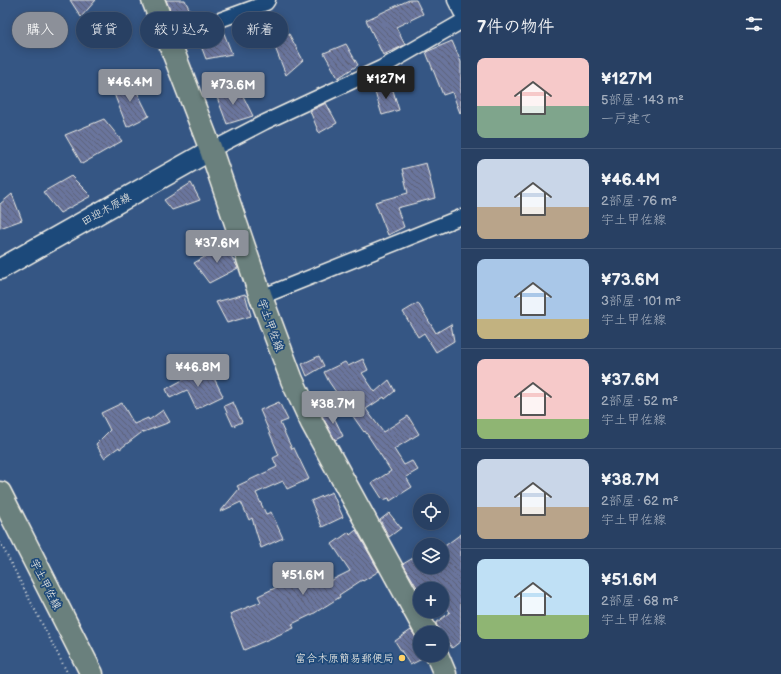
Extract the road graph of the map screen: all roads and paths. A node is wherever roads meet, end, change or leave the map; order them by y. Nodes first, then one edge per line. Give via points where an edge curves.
1 (153, 0) edge
2 (268, 0) edge
3 (456, 0) edge
4 (158, 12) edge
5 (461, 12) edge
6 (224, 18) edge
7 (461, 22) edge
8 (171, 48) edge
9 (211, 150) junction
10 (461, 217) edge
11 (0, 268) edge
12 (261, 297) junction
13 (0, 494) edge
14 (0, 542) edge
15 (423, 626) edge
16 (440, 662) edge
17 (68, 674) edge
18 (92, 674) edge
19 (445, 674) edge

1 - 4 main road, 宇土甲佐線
2 - 6 street via 266,3
3 - 5 street
7 - 9 street via 381,68
8 - 9 main road, 宇土甲佐線
9 - 11 main road, 田迎木原線
9 - 12 main road, 宇土甲佐線
10 - 12 street
12 - 15 main road, 宇土甲佐線 via 292,380 312,423
13 - 18 main road, 宇土甲佐線
14 - 17 path
16 - 19 main road

